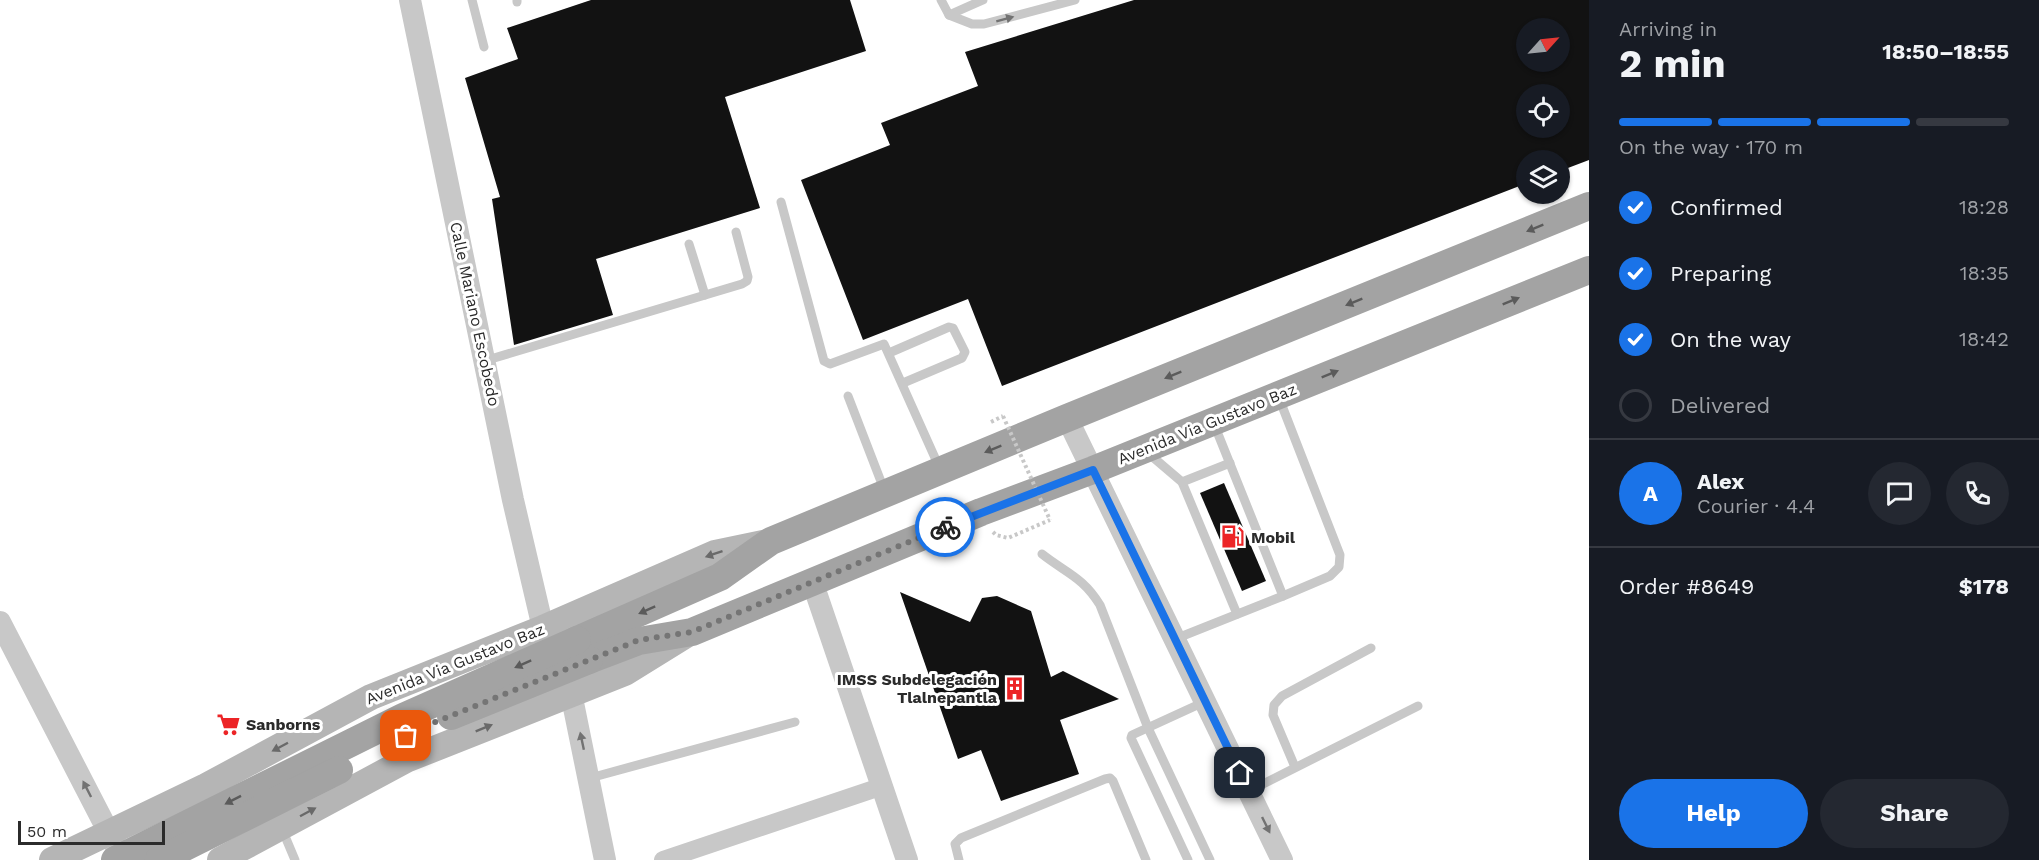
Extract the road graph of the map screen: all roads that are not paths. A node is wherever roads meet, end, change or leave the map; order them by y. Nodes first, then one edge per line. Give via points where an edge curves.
1 (410, 0) edge
2 (472, 0) edge
3 (941, 0) edge
4 (983, 0) edge
5 (1075, 0) edge
6 (949, 15) junction
7 (484, 47) dead end
8 (781, 202) dead end
9 (1589, 206) edge
10 (736, 232) dead end
11 (689, 244) dead end
12 (1589, 270) edge
13 (705, 295) junction
14 (889, 353) junction
15 (484, 361) junction
16 (903, 383) junction
17 (1278, 395) junction
18 (848, 396) dead end
19 (1067, 418) junction
20 (1214, 422) junction
21 (1143, 450) junction
22 (1230, 463) junction
23 (1093, 470) junction
24 (940, 471) junction
25 (1182, 482) junction
26 (886, 494) junction
27 (771, 541) junction
28 (1042, 554) dead end
29 (812, 581) junction
30 (1283, 596) junction
31 (1237, 614) junction
32 (0, 622) edge
33 (543, 628) junction
34 (692, 632) junction
35 (1175, 639) junction
36 (1371, 648) dead end
37 (583, 650) junction
38 (571, 693) junction
39 (1206, 701) junction
40 (1418, 706) dead end
41 (795, 722) dead end
42 (1148, 728) junction
43 (1295, 767) junction
44 (590, 778) junction
45 (206, 786) junction
46 (883, 786) junction
47 (1249, 790) junction
48 (282, 827) junction
49 (112, 846) edge
50 (226, 857) edge
51 (52, 860) edge
52 (123, 860) edge
53 (159, 860) edge
54 (295, 860) edge
55 (605, 860) edge
56 (663, 860) edge
57 (907, 860) edge
58 (958, 860) edge
59 (1146, 860) edge
60 (1188, 860) edge
61 (1210, 860) edge
62 (1282, 860) edge

1 - 15 street, Calle Mariano Escobedo
2 - 7 lane
3 - 6 lane
4 - 6 lane
6 -> 5 lane via 984,24
8 - 14 lane via 824,361 830,364 880,344
9 -> 19 main road, Avenida Via Gustavo Baz
10 - 13 lane via 747,281
11 - 13 lane
17 -> 12 main road, Avenida Via Gustavo Baz
13 - 15 lane
14 - 16 lane
14 - 16 lane via 949,327 956,331 965,356
15 - 33 street, Calle Mariano Escobedo
16 - 24 lane
17 - 20 main road, Avenida Via Gustavo Baz
17 - 30 lane via 1340,555 1339,567 1330,576
18 - 26 lane
19 - 23 street
19 -> 24 main road, Avenida Via Gustavo Baz
20 - 21 main road, Avenida Via Gustavo Baz
20 - 22 lane
21 - 23 main road, Avenida Via Gustavo Baz
21 - 25 lane
22 - 25 lane
22 - 30 lane
23 - 29 main road, Avenida Via Gustavo Baz
23 - 35 street
24 - 26 main road, Avenida Via Gustavo Baz
25 - 31 lane
26 - 27 main road, Avenida Via Gustavo Baz
27 -> 33 main road, Avenida Via Gustavo Baz via 715,553
27 -> 37 main road, Avenida Via Gustavo Baz via 720,577
28 - 42 lane via 1079,578 1096,598
29 - 34 main road, Avenida Via Gustavo Baz
29 - 46 street
30 - 31 lane
31 - 35 lane
49 -> 32 street
33 -> 45 main road, Avenida Via Gustavo Baz via 371,697
34 - 37 main road, Avenida Via Gustavo Baz
34 - 38 main road, Avenida Via Gustavo Baz via 625,673
35 - 39 street
36 - 43 lane via 1282,696 1274,705 1273,715
37 -> 49 main road, Avenida Via Gustavo Baz, bridge via 403,717
37 - 53 main road, Avenida Via Gustavo Baz, bridge
44 -> 38 street
48 -> 38 main road, Avenida Via Gustavo Baz via 405,760
39 - 42 lane
39 - 47 street
40 - 43 lane
41 - 44 lane
42 - 60 lane via 1132,735 1131,742
42 - 61 lane
43 - 47 lane
44 - 55 street
45 - 49 main road, Avenida Via Gustavo Baz
45 - 50 main road via 198,796 200,820
46 - 56 street via 704,850
46 - 57 street
47 -> 62 street
48 - 50 main road, Avenida Via Gustavo Baz
48 - 54 lane
49 - 51 main road, Avenida Via Gustavo Baz
49 - 52 street
58 - 59 lane via 956,844 961,838 1110,778

